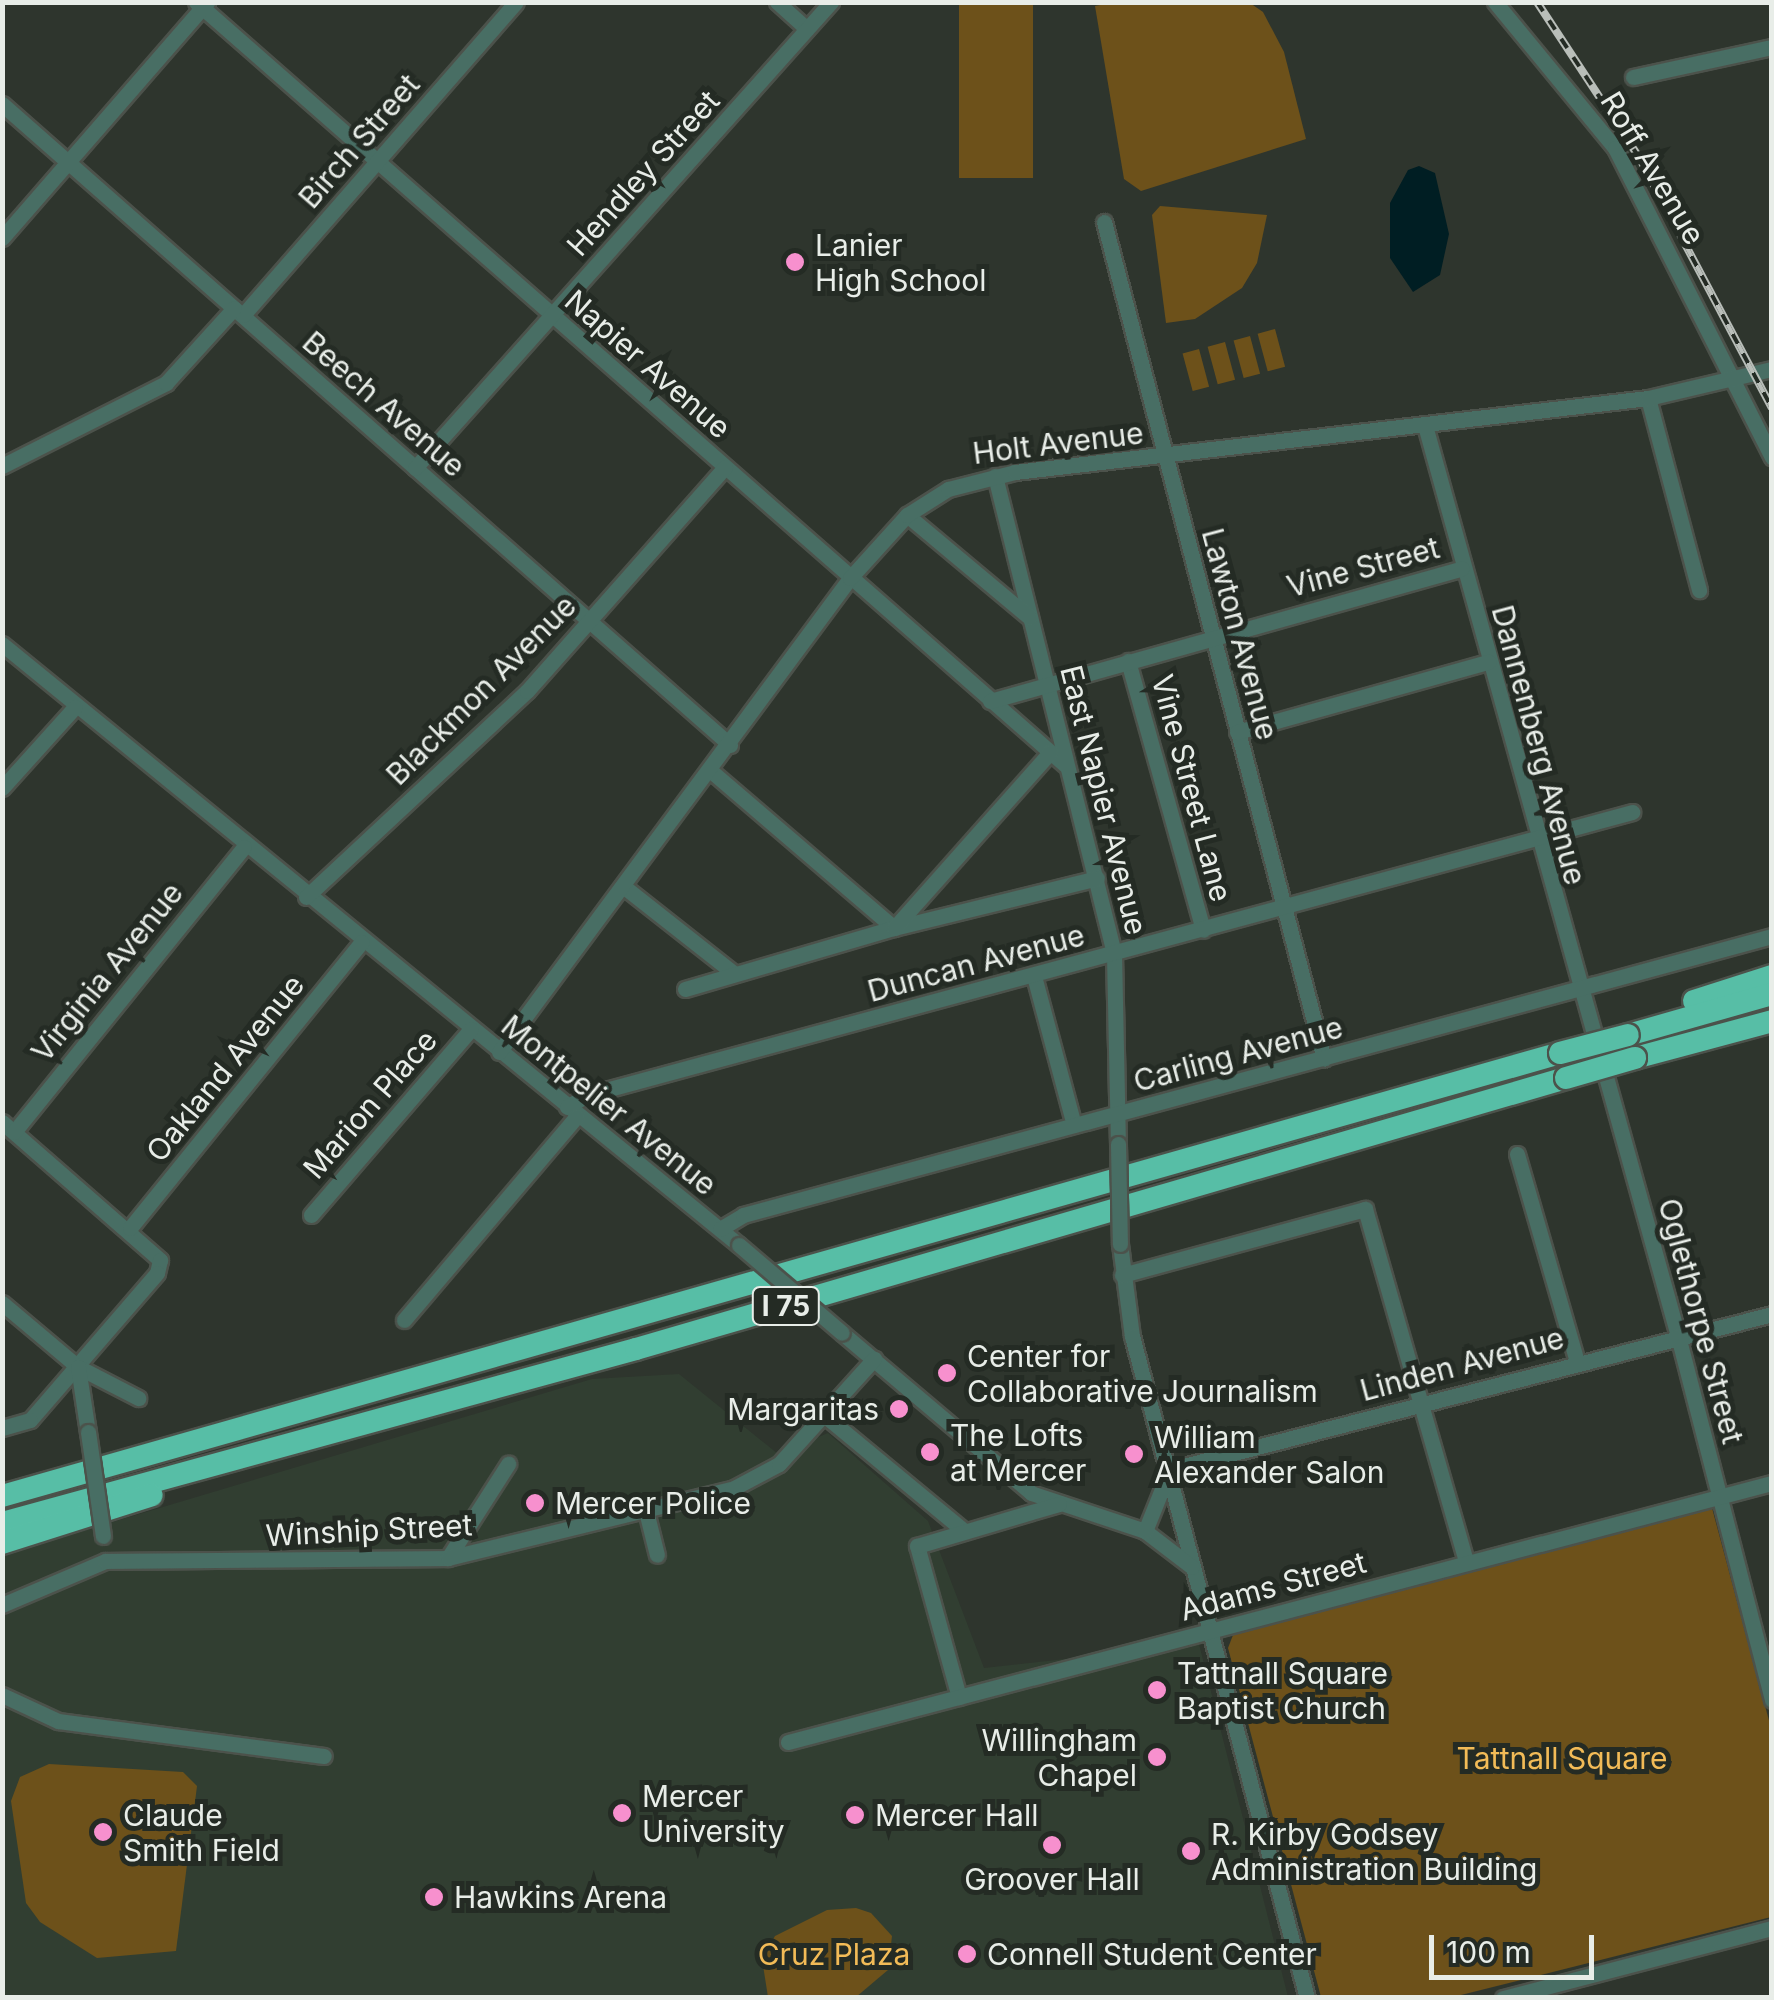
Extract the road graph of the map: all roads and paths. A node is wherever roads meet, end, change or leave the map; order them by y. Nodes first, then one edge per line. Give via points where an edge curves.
1 (516, 2) edge
2 (778, 2) edge
3 (831, 2) edge
4 (1496, 2) edge
5 (202, 4) edge
6 (807, 29) junction
7 (1772, 47) edge
8 (1633, 77) dead end
9 (2, 104) edge
10 (67, 161) junction
11 (377, 161) junction
12 (1104, 222) dead end
13 (2, 238) edge
14 (238, 312) junction
15 (552, 316) junction
16 (1772, 369) edge
17 (1736, 380) junction
18 (1648, 398) junction
19 (1426, 429) junction
20 (1164, 457) junction
21 (1772, 457) edge
22 (2, 466) edge
23 (724, 467) junction
24 (415, 468) junction
25 (995, 476) junction
26 (907, 514) junction
27 (1462, 568) junction
28 (850, 578) junction
29 (1699, 590) dead end
30 (1031, 618) junction
31 (590, 621) junction
32 (1212, 637) junction
33 (2, 644) edge
34 (1128, 661) junction
35 (1488, 662) junction
36 (1049, 683) junction
37 (990, 701) junction
38 (75, 707) junction
39 (1237, 732) junction
40 (730, 744) junction
41 (1050, 752) junction
42 (1066, 765) junction
43 (711, 771) junction
44 (2, 788) edge
45 (1632, 812) dead end
46 (1538, 839) junction
47 (244, 847) junction
48 (1097, 878) junction
49 (623, 886) junction
50 (306, 897) junction
51 (1285, 908) junction
52 (894, 928) junction
53 (1203, 930) junction
54 (1772, 936) edge
55 (362, 942) junction
56 (1114, 954) junction
57 (735, 974) junction
58 (1034, 976) junction
59 (1772, 976) edge
60 (685, 989) dead end
61 (1579, 991) junction
62 (1772, 994) edge
63 (1772, 1021) edge
64 (1656, 1027) junction
65 (471, 1029) junction
66 (499, 1052) junction
67 (1324, 1059) junction
68 (1604, 1074) joint
69 (572, 1112) junction
70 (1120, 1114) junction
71 (1074, 1125) junction
72 (8, 1127) edge
73 (1518, 1154) dead end
74 (312, 1216) dead end
75 (130, 1228) junction
76 (720, 1229) junction
77 (1122, 1274) junction
78 (2, 1303) edge
79 (1772, 1314) edge
80 (404, 1320) dead end
81 (1678, 1336) junction
82 (874, 1359) junction
83 (1577, 1362) junction
84 (78, 1367) junction
85 (138, 1398) dead end
86 (1419, 1404) junction
87 (824, 1415) junction
88 (2, 1428) edge
89 (226, 1461) junction
90 (508, 1464) dead end
91 (1168, 1470) junction
92 (81, 1474) junction
93 (1772, 1483) edge
94 (2, 1487) edge
95 (2, 1496) edge
96 (1721, 1498) junction
97 (1059, 1504) junction
98 (646, 1511) junction
99 (2, 1523) edge
100 (962, 1529) junction
101 (1145, 1531) junction
102 (2, 1543) edge
103 (657, 1555) dead end
104 (448, 1558) junction
105 (105, 1561) junction
106 (1466, 1562) junction
107 (1197, 1574) junction
108 (2, 1605) edge
109 (1214, 1630) junction
110 (2, 1694) edge
111 (959, 1697) junction
112 (1772, 1700) edge
113 (788, 1742) dead end
114 (324, 1756) dead end
115 (1772, 1928) edge
116 (1301, 1974) junction
117 (1577, 1979) junction
118 (1307, 1998) edge
119 (1316, 1998) edge
120 (1503, 1998) edge
121 (1582, 1998) edge

1 - 11 street, Birch Street
2 - 6 street
3 - 6 street, Hendley Street
4 - 17 street, Roff Avenue via 1615,148
5 - 10 street
5 - 11 street, Napier Avenue
6 - 15 street, Hendley Street
7 - 8 street
9 - 10 street, Beech Avenue
10 - 13 street
10 - 14 street, Beech Avenue
11 - 14 street, Birch Street
11 - 15 street, Napier Avenue
12 - 20 street, Lawton Avenue
14 - 22 street, Birch Street via 166,383
14 - 24 street, Beech Avenue
15 - 23 street, Napier Avenue
15 - 24 street, Hendley Street
16 - 17 street, Holt Avenue
17 - 18 street, Holt Avenue
17 - 21 street, Roff Avenue
18 - 19 street, Holt Avenue
18 - 29 street
19 - 20 street, Holt Avenue
19 - 27 street, Dannenberg Avenue
20 - 25 street, Holt Avenue
20 - 32 street, Lawton Avenue
23 - 28 street, Napier Avenue
23 - 31 street, Blackmon Avenue
24 - 31 street, Beech Avenue
25 - 26 street, Holt Avenue via 948,488
25 - 30 street, East Napier Avenue
26 - 28 street, Holt Avenue
26 - 30 street
27 - 32 street, Vine Street
27 - 35 street, Dannenberg Avenue
28 - 37 street, Napier Avenue
28 - 40 street, Holt Avenue
30 - 36 street, East Napier Avenue
31 - 40 street, Beech Avenue
31 - 50 street, Blackmon Avenue via 527,691
32 - 34 street, Vine Street
32 - 39 street, Lawton Avenue
33 - 38 street, Montpelier Avenue
34 - 36 street, Vine Street
34 - 53 street, Vine Street Lane
35 - 39 street
35 - 46 street, Dannenberg Avenue
36 - 37 street, Vine Street
36 - 42 street, East Napier Avenue
37 - 41 street, Napier Avenue
38 - 44 street
38 - 47 street, Montpelier Avenue
39 - 51 street, Lawton Avenue
40 - 43 street, Holt Avenue
41 - 42 street, Napier Avenue
41 - 52 street
42 - 48 street, East Napier Avenue
43 - 49 street, Holt Avenue
43 - 52 street
45 - 46 street, Duncan Avenue
46 - 51 street, Duncan Avenue
46 - 61 street, Dannenberg Avenue
47 - 50 street, Montpelier Avenue
47 - 72 street, Virginia Avenue
48 - 52 street
48 - 56 street, East Napier Avenue
49 - 57 street
49 - 66 street, Holt Avenue
50 - 55 street, Montpelier Avenue
51 - 53 street, Duncan Avenue
51 - 67 street, Lawton Avenue
52 - 57 street
53 - 56 street, Duncan Avenue
54 - 61 street, Carling Avenue
55 - 65 street, Montpelier Avenue
55 - 75 street, Oakland Avenue
56 - 58 street, Duncan Avenue
56 - 70 street, East Napier Avenue
57 - 60 street
58 - 69 street, Duncan Avenue via 587,1095
58 - 71 street
59 - 64 highway via 1692,1002
61 - 67 street, Carling Avenue
61 - 68 street, Dannenberg Avenue
62 - 64 highway, I 75
63 - 89 highway, I 75, bridge via 636,1350
64 - 92 highway, I 75, bridge
65 - 66 street, Montpelier Avenue
65 - 74 street, Marion Place
66 - 69 street, Montpelier Avenue
67 - 70 street, Carling Avenue
68 - 81 street, Oglethorpe Street
69 - 76 street, Montpelier Avenue
69 - 80 street, Duncan Avenue
70 - 71 street, Carling Avenue
70 - 77 street, East Napier Avenue, bridge
71 - 76 street, Carling Avenue via 744,1215
72 - 75 street
73 - 83 street
75 - 84 street via 159,1255 156,1274
76 - 82 street, Montpelier Avenue, bridge
77 - 86 street via 1365,1209
77 - 91 street, East Napier Avenue
78 - 84 street
79 - 81 street, Linden Avenue
81 - 83 street, Linden Avenue
81 - 96 street, Oglethorpe Street
82 - 87 street, Winship Street
82 - 97 street, Montpelier Avenue via 1031,1493
83 - 86 street, Linden Avenue
84 - 85 street
84 - 88 street via 30,1420
84 - 105 street, bridge
86 - 91 street, Linden Avenue
86 - 106 street
87 - 98 street, Winship Street via 779,1464 732,1489
87 - 100 street
89 - 99 highway, I 75
89 - 102 highway via 126,1505
90 - 104 street
91 - 101 street
91 - 107 street, East Napier Avenue
92 - 94 highway
92 - 95 highway, I 75
93 - 96 street, Adams Street
96 - 106 street, Adams Street
96 - 112 street, Oglethorpe Street
97 - 100 street
97 - 101 street, Montpelier Avenue
98 - 103 street
98 - 104 street, Winship Street
100 - 111 street via 917,1546
101 - 107 street, Montpelier Avenue
104 - 105 street, Winship Street
105 - 108 street
106 - 109 street, Adams Street
107 - 109 street, East Napier Avenue
109 - 111 street, Adams Street
109 - 116 street, East Napier Avenue
110 - 114 street via 58,1721
111 - 113 street, Adams Street
115 - 117 street
116 - 118 street, East Napier Avenue
116 - 119 street
117 - 120 street
117 - 121 street

